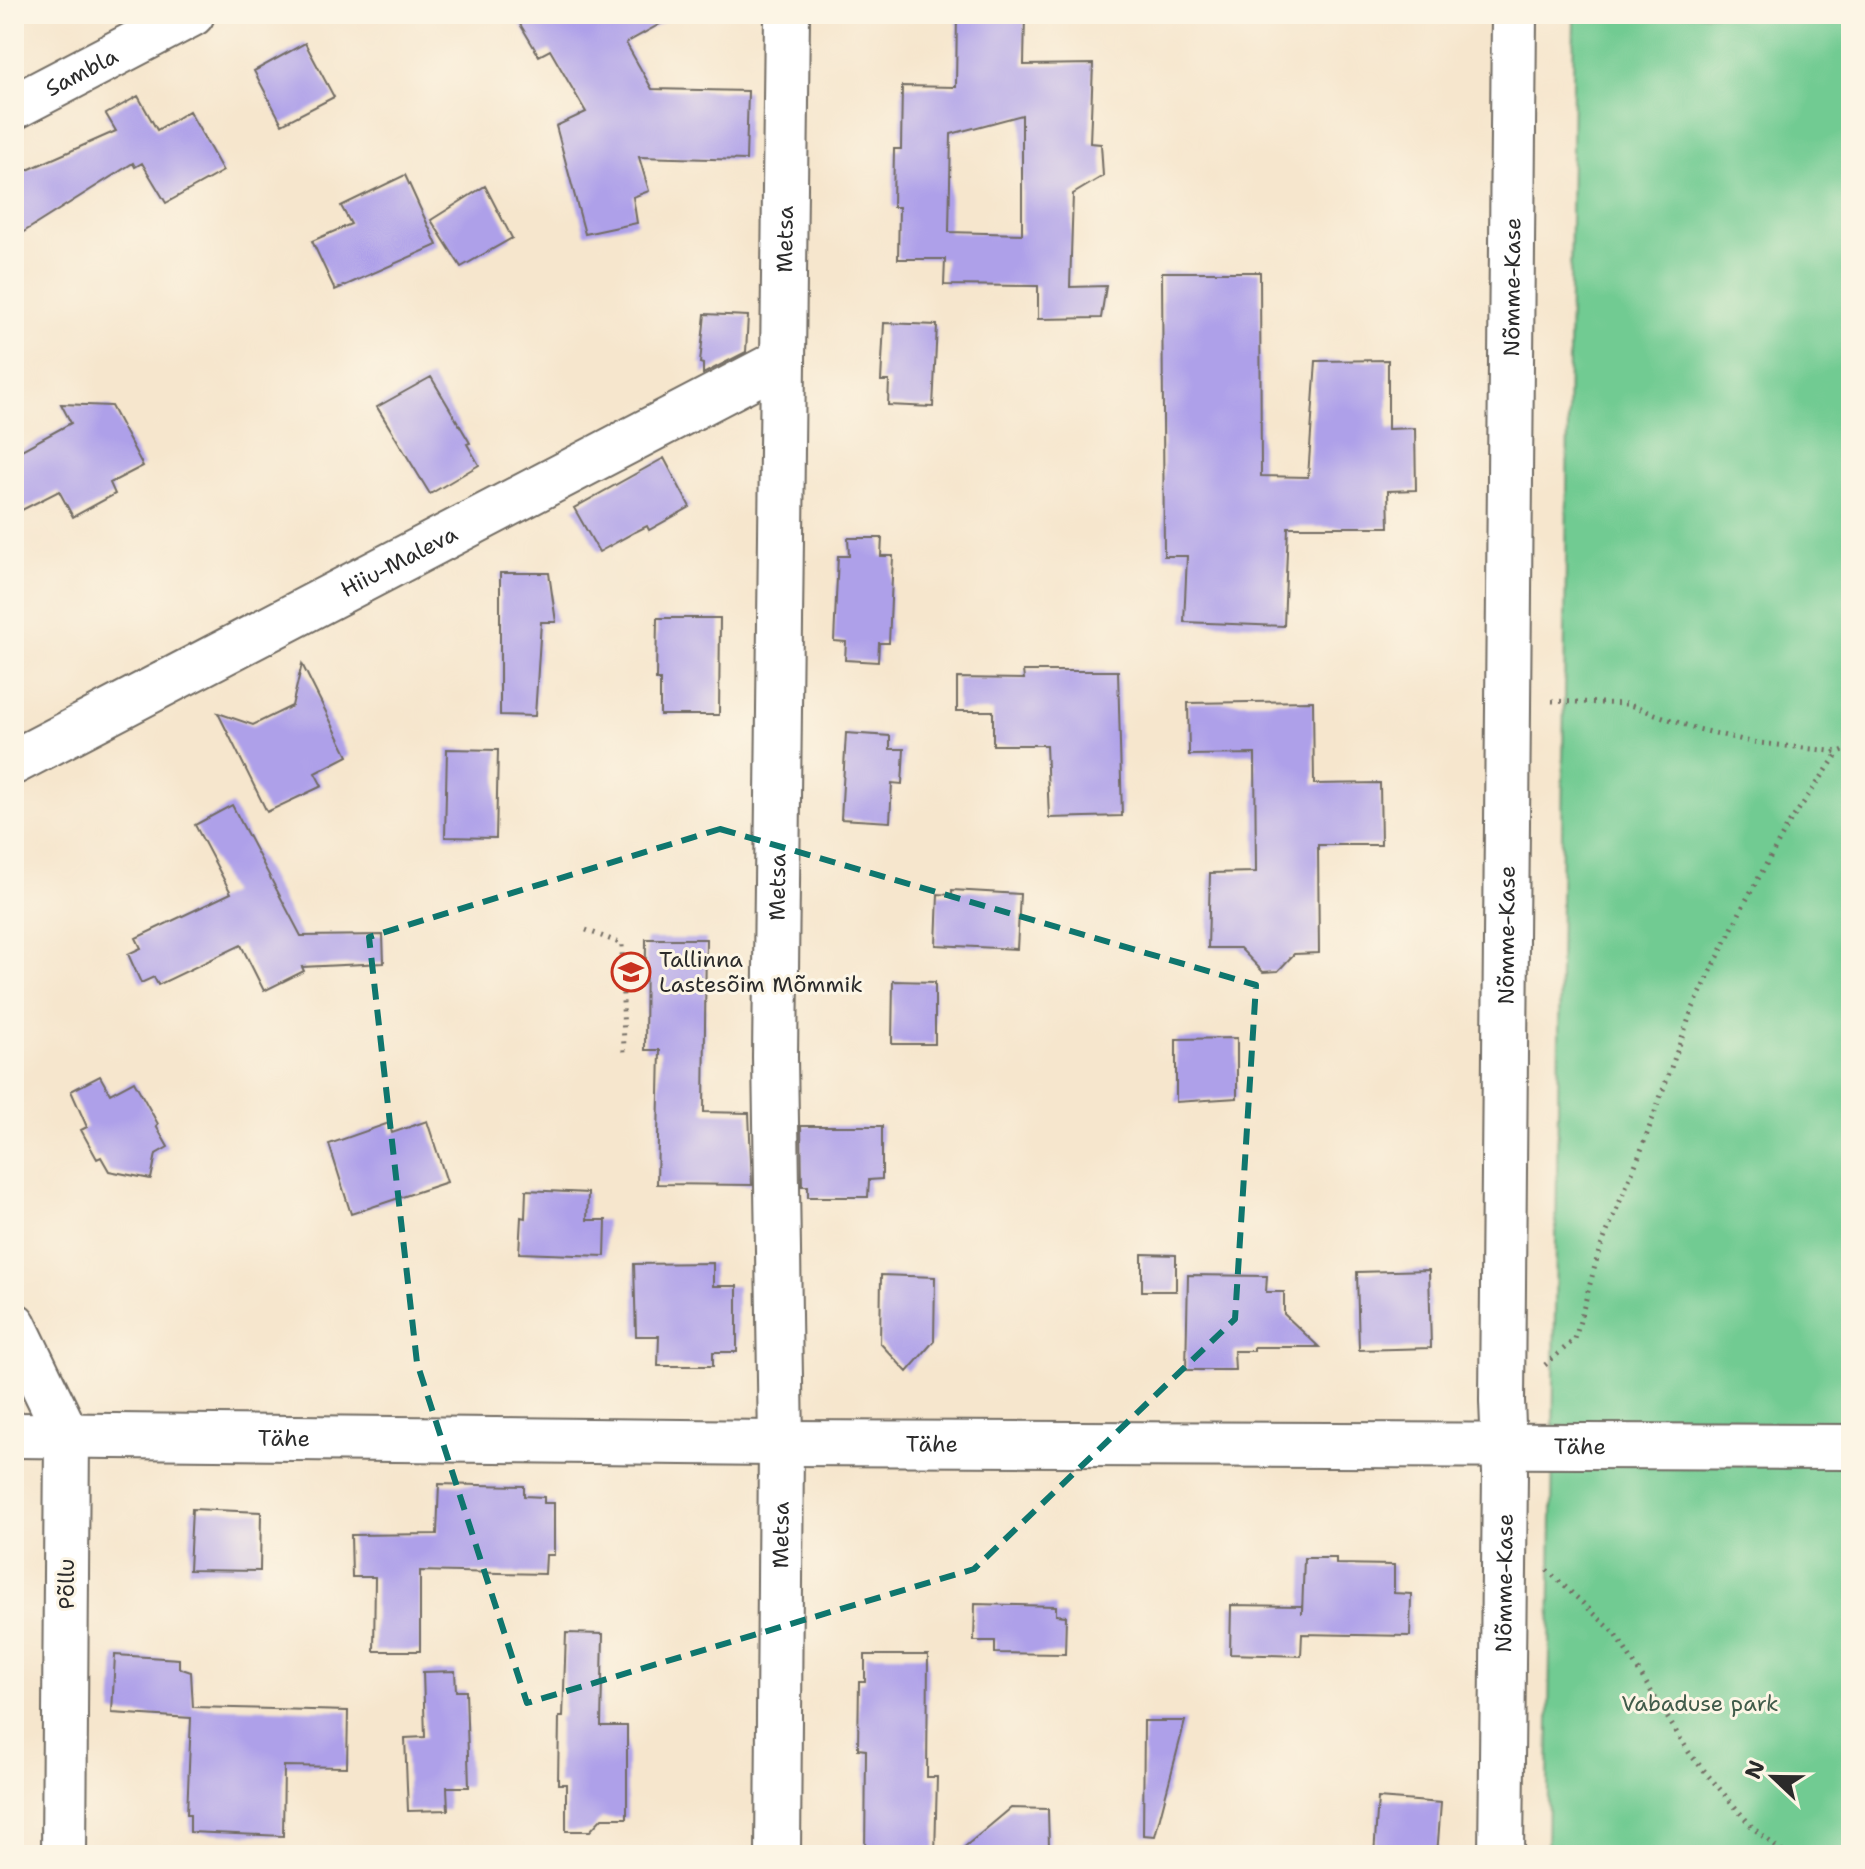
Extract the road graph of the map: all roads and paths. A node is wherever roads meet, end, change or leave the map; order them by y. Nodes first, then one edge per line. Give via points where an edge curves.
1 (192, 14) edge
2 (787, 14) edge
3 (1514, 14) edge
4 (14, 107) edge
5 (782, 361) junction
6 (1509, 700) junction
7 (1851, 747) edge
8 (1839, 752) junction
9 (14, 762) edge
10 (586, 930) dead end
11 (624, 1056) dead end
12 (14, 1325) edge
13 (1502, 1401) junction
14 (14, 1435) edge
15 (67, 1435) junction
16 (781, 1443) junction
17 (1502, 1445) junction
18 (1851, 1447) edge
19 (1545, 1568) dead end
20 (64, 1855) edge
21 (778, 1855) edge
22 (1501, 1855) edge
23 (1786, 1855) edge

1 - 4 street, Sambla
2 - 5 street, Metsa
3 - 6 street, Nõmme-Kase
5 - 9 street, Hiiu-Maleva
5 - 16 street, Metsa via 775,1057
6 - 8 path via 1627,704 1751,742
6 - 13 street, Nõmme-Kase
7 - 8 path
8 - 13 path via 1782,835 1692,1010 1599,1251 1575,1339
10 - 11 path via 622,944
12 - 15 street, Põllu
13 - 17 street, Nõmme-Kase
14 - 15 street, Tähe
15 - 16 street, Tähe
15 - 20 street, Põllu
16 - 17 street, Tähe
16 - 21 street, Metsa
17 - 18 street, Tähe
17 - 22 street, Nõmme-Kase
19 - 23 path via 1615,1633 1690,1754 1753,1828

